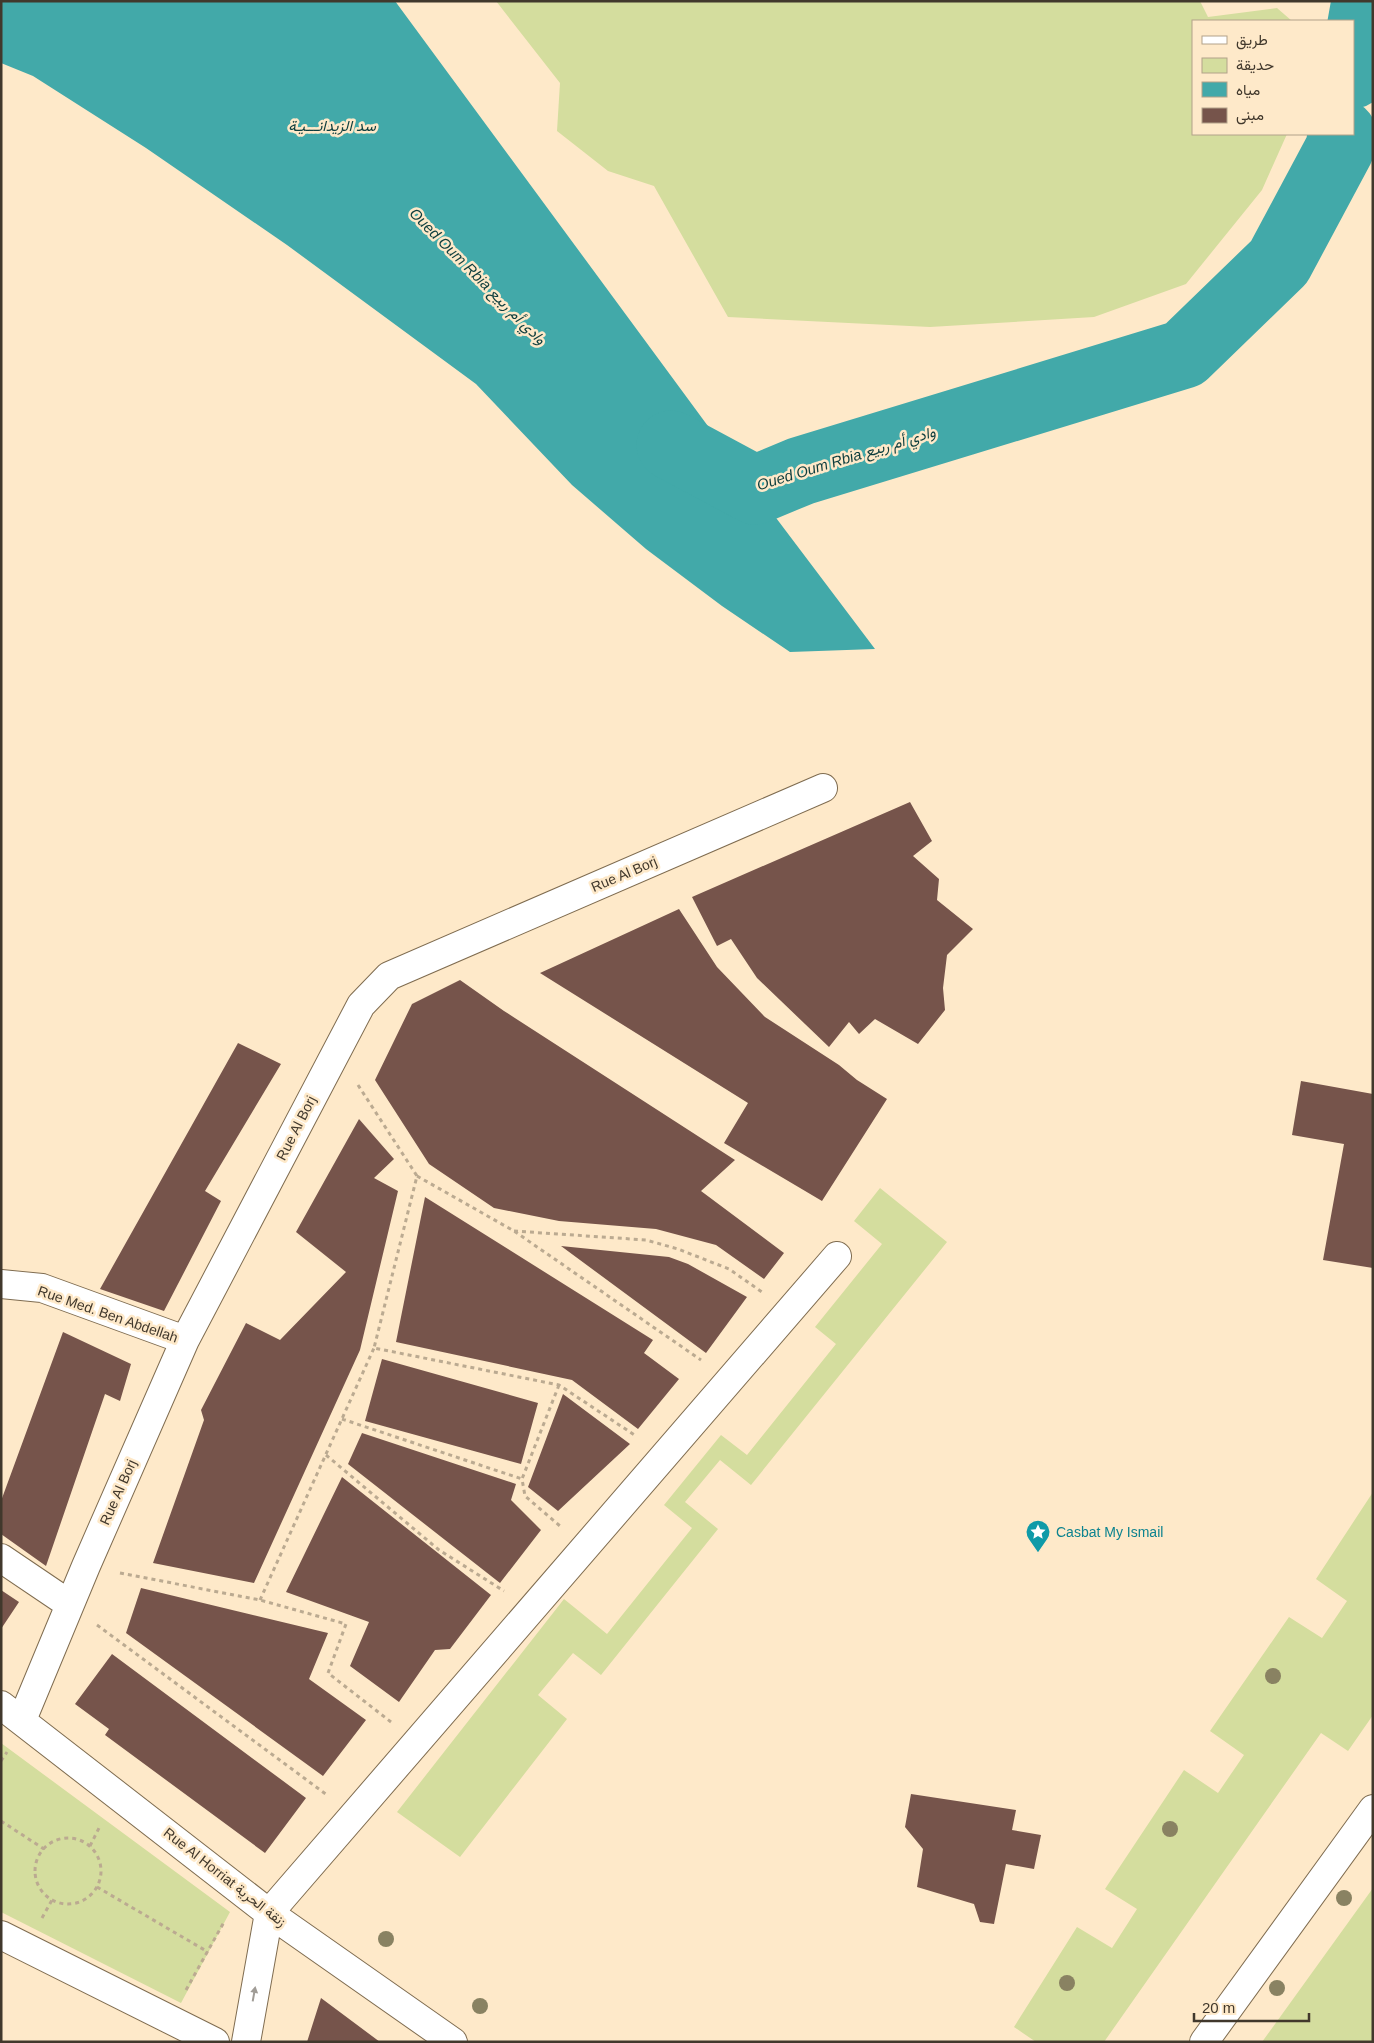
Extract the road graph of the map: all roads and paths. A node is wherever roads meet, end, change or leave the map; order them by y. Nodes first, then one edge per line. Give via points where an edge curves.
1 (823, 788) dead end
2 (336, 1051) junction
3 (417, 1176) junction
4 (514, 1231) junction
5 (837, 1256) dead end
6 (1, 1284) edge
7 (789, 1311) junction
8 (185, 1340) junction
9 (374, 1348) junction
10 (731, 1380) junction
11 (559, 1385) junction
12 (342, 1419) junction
13 (326, 1455) junction
14 (665, 1456) junction
15 (522, 1479) junction
16 (586, 1547) junction
17 (1, 1558) edge
18 (86, 1566) junction
19 (260, 1600) junction
20 (69, 1604) junction
21 (532, 1609) junction
22 (12, 1712) edge
23 (417, 1742) junction
24 (7, 1751) dead end
25 (1, 1760) edge
26 (1373, 1809) edge
27 (354, 1815) junction
28 (1, 1821) edge
29 (103, 1821) dead end
30 (90, 1846) junction
31 (44, 1848) junction
32 (97, 1887) junction
33 (52, 1900) junction
34 (270, 1913) junction
35 (41, 1921) dead end
36 (225, 1921) dead end
37 (1, 1935) edge
38 (208, 1952) junction
39 (185, 1993) dead end
40 (215, 2042) edge
41 (246, 2042) edge
42 (453, 2042) edge
43 (1204, 2042) edge

1 - 2 street, Rue Al Borj via 389,976 361,1005
2 - 3 path
2 - 8 street, Rue Al Borj
3 - 4 path
3 - 9 path
4 - 7 path via 646,1240 678,1249 729,1269
4 - 10 path
5 - 7 street
6 - 8 street, Rue Med. Ben Abdellah via 42,1288
7 - 10 street
8 - 18 street, Rue Al Borj
9 - 11 path
9 - 12 path
10 - 14 street
11 - 14 path
11 - 15 path
12 - 13 path
12 - 15 path
13 - 19 path
13 - 21 path via 439,1550
14 - 16 street
15 - 16 path via 525,1496
16 - 21 street
17 - 20 street
18 - 19 path
18 - 20 street, Rue Al Borj
19 - 23 path via 346,1624 328,1673
20 - 22 street, Rue Al Borj
20 - 27 path
21 - 23 street
22 - 34 street, Rue Al Horriat زنقة الحرية
23 - 27 street
24 - 25 path
26 - 43 street
27 - 34 street
28 - 31 path
29 - 30 path
30 - 31 path via 67,1838
30 - 32 path via 101,1865
31 - 33 path via 37,1861 36,1876 41,1890
32 - 33 path via 89,1897 77,1903 64,1904
32 - 38 path
33 - 35 path
41 -> 34 street
34 - 42 street, Rue Al Horriat زنقة الحرية
36 - 38 path
37 - 40 street
38 - 39 path

